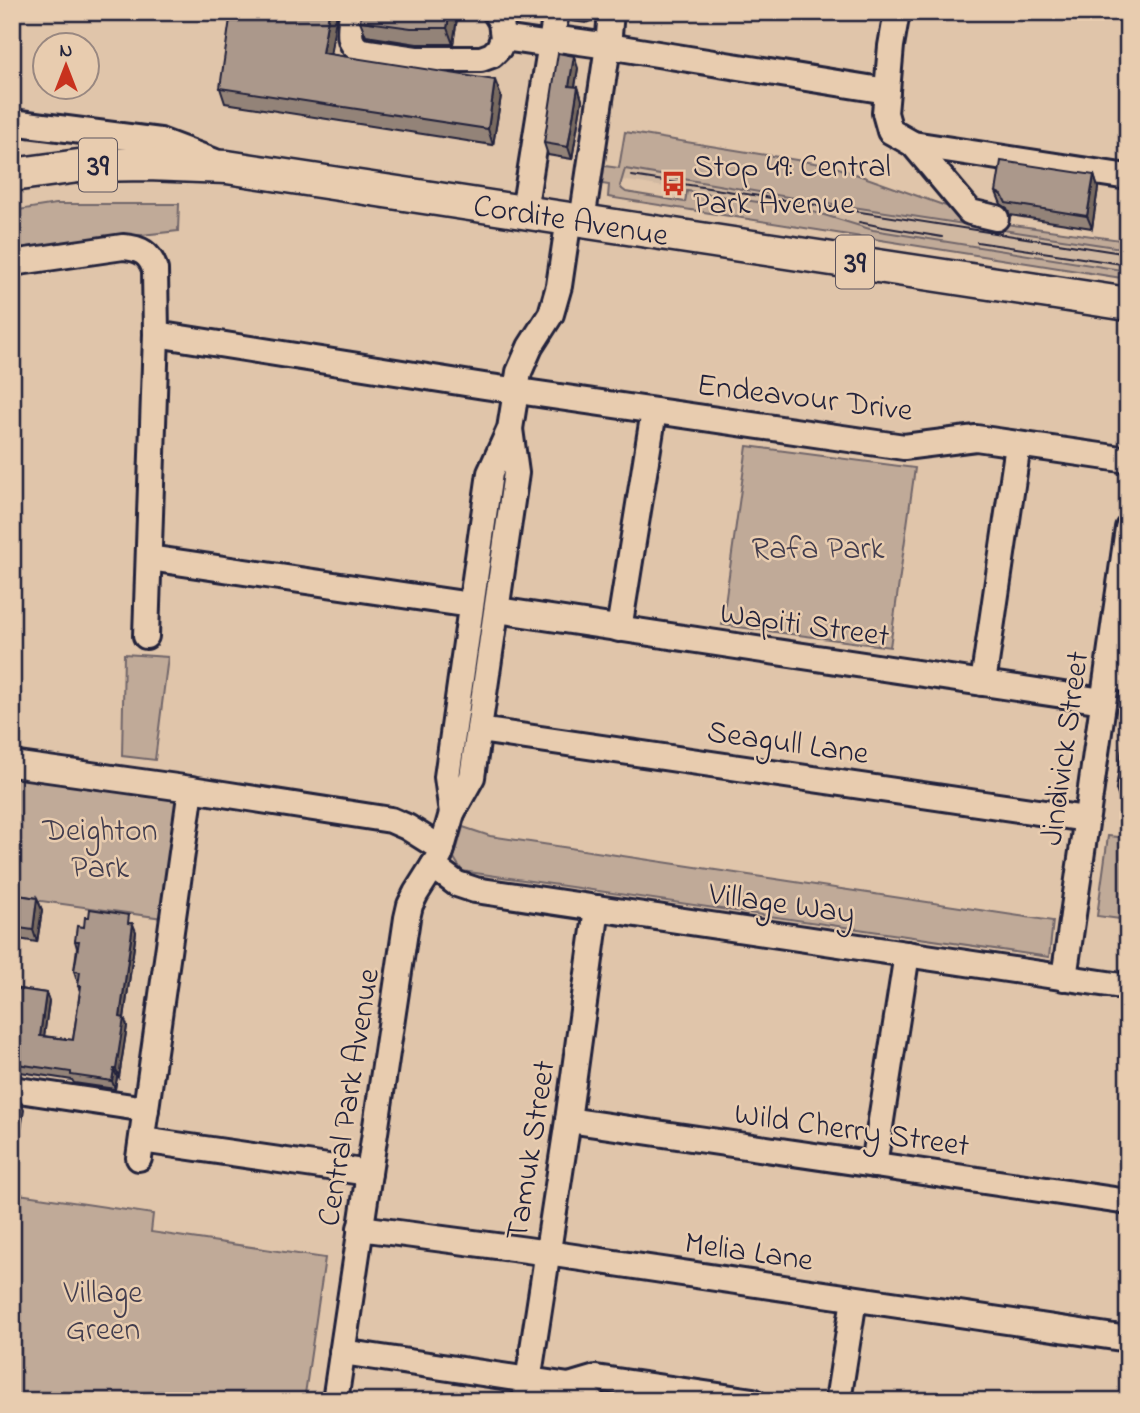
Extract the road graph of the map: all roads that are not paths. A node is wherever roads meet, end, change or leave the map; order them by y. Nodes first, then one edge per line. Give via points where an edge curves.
1 (352, 12) edge
2 (495, 12) edge
3 (556, 12) edge
4 (611, 12) edge
5 (897, 12) edge
6 (503, 38) junction
7 (551, 41) junction
8 (608, 46) junction
9 (887, 91) junction
10 (12, 122) edge
11 (913, 144) junction
12 (227, 167) junction
13 (12, 175) edge
14 (1128, 177) edge
15 (524, 211) junction
16 (996, 218) dead end
17 (575, 219) junction
18 (12, 264) edge
19 (1128, 304) edge
20 (156, 334) junction
21 (516, 390) junction
22 (654, 411) junction
23 (510, 429) junction
24 (1018, 445) junction
25 (1128, 460) edge
26 (1128, 528) edge
27 (149, 558) junction
28 (471, 605) junction
29 (497, 610) junction
30 (619, 629) junction
31 (146, 636) dead end
32 (983, 683) junction
33 (1103, 701) junction
34 (479, 730) junction
35 (12, 764) edge
36 (191, 789) junction
37 (453, 813) junction
38 (1086, 819) junction
39 (437, 858) junction
40 (597, 908) junction
41 (907, 954) junction
42 (1064, 978) junction
43 (1128, 988) edge
44 (12, 1089) edge
45 (146, 1109) junction
46 (568, 1119) junction
47 (874, 1165) junction
48 (369, 1173) junction
49 (1128, 1202) edge
50 (360, 1228) junction
51 (547, 1253) junction
52 (854, 1299) junction
53 (1128, 1339) edge
54 (342, 1352) junction
55 (569, 1385) junction
56 (526, 1390) edge
57 (335, 1401) edge
58 (592, 1401) edge
59 (753, 1401) edge
60 (838, 1401) edge

1 - 6 street via 349,35 361,51 416,59 481,59 492,55
2 - 6 street
3 - 7 street
4 - 8 street, Central Park Avenue
5 - 9 street
6 - 7 street
7 - 8 street
7 - 15 street
8 - 9 street
8 - 17 street, Central Park Avenue
9 - 11 street via 885,113 890,131
10 - 12 street via 160,141
11 - 14 street
11 - 16 street via 970,212
12 - 13 main road, Cordite Avenue / 39 via 86,165
12 - 15 main road, Cordite Avenue / 39
15 - 17 main road, Cordite Avenue / 39
17 - 19 main road, Cordite Avenue / 39
17 - 21 street, Central Park Avenue via 551,314 530,347
18 - 20 street via 123,247 141,251 155,270
20 - 21 street, Endeavour Drive
20 - 27 street
21 - 22 street, Endeavour Drive
21 - 23 street, Central Park Avenue
22 - 24 street, Endeavour Drive via 904,447 976,438
22 - 30 street
23 - 28 street, Central Park Avenue via 490,474
23 - 29 street, Central Park Avenue via 516,473
24 - 25 street, Endeavour Drive
24 - 32 street
26 - 33 street, Jindivick Street
27 - 28 street
27 - 31 street
28 - 37 street, Central Park Avenue via 447,777
29 - 30 street, Wapiti Street
29 - 34 street, Central Park Avenue
30 - 32 street, Wapiti Street
32 - 33 street, Wapiti Street
33 - 38 street, Jindivick Street
34 - 37 street, Central Park Avenue via 472,777
34 - 38 street, Seagull Lane
35 - 36 street, Village Way
36 - 39 street, Village Way via 391,820 407,827
36 - 45 street
37 - 39 street, Central Park Avenue
38 - 42 street, Jindivick Street
39 - 40 street, Village Way via 457,884 475,890
39 - 48 street, Central Park Avenue via 407,918
40 - 41 street, Village Way
40 - 46 street, Tamuk Street
41 - 42 street, Village Way
41 - 47 street
42 - 43 street, Village Way
44 - 45 street
45 - 48 street via 140,1149
46 - 47 street, Wild Cherry Street
46 - 51 street, Tamuk Street
47 - 49 street, Wild Cherry Street
48 - 50 street, Central Park Avenue
50 - 51 street, Melia Lane
50 - 54 street, Central Park Avenue
51 - 52 street, Melia Lane
51 - 56 street, Tamuk Street
52 - 53 street, Melia Lane
52 - 60 street
54 - 56 street
54 - 57 street, Central Park Avenue
55 - 56 street
55 - 58 street
55 - 59 street via 596,1378

